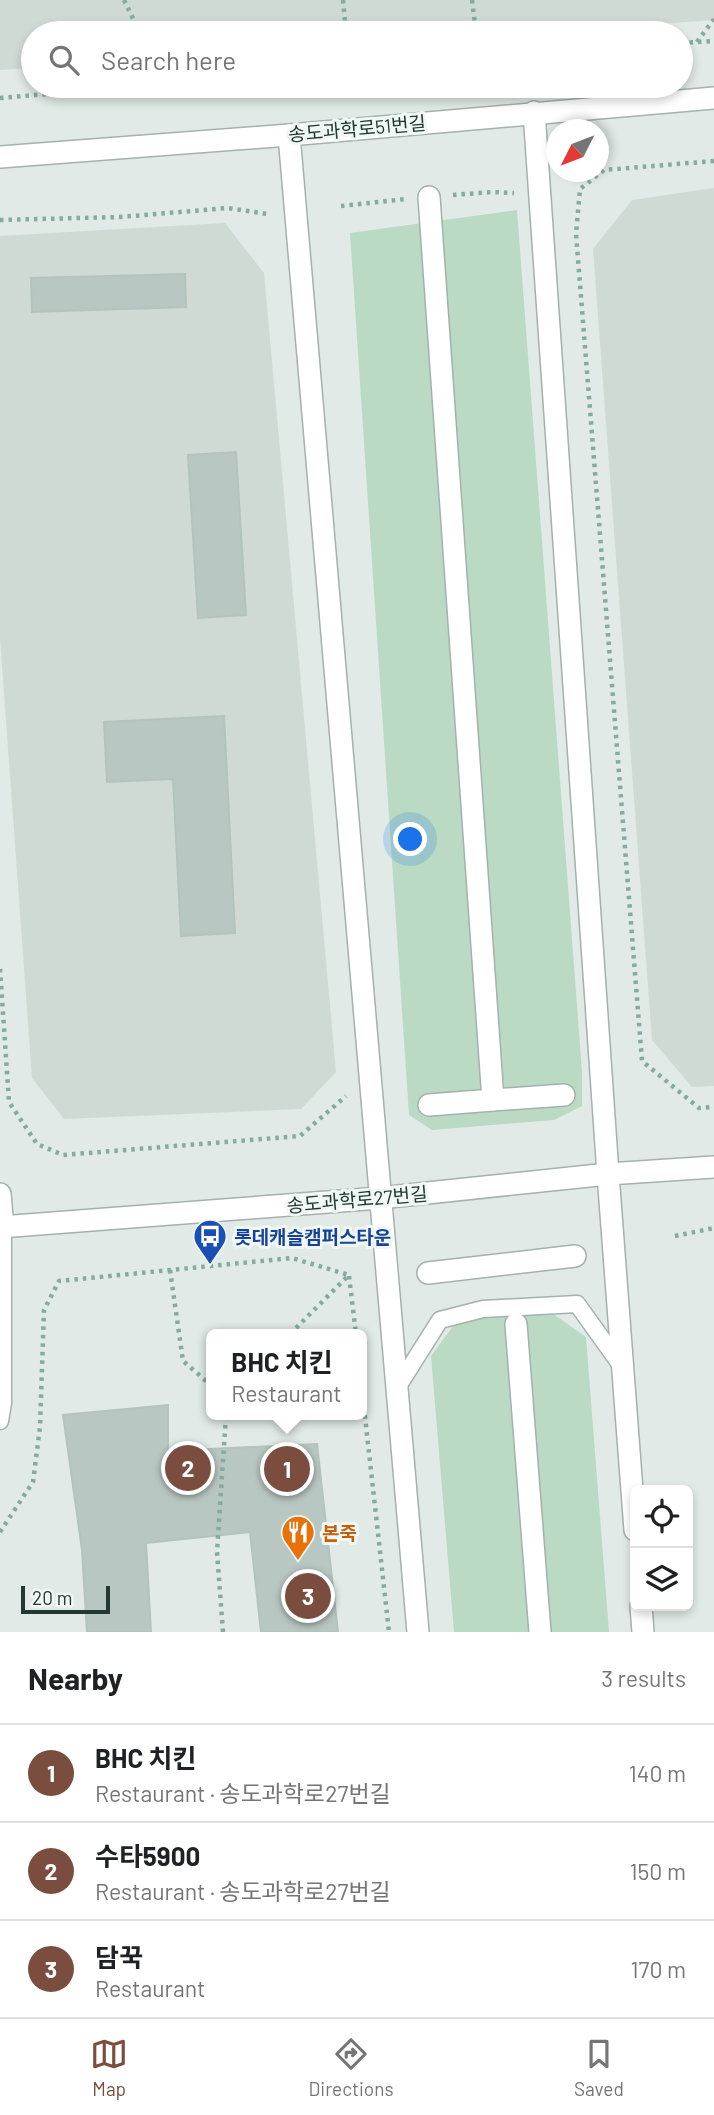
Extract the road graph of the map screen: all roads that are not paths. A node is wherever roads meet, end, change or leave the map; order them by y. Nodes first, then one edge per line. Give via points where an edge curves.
1 (714, 98) edge
2 (534, 112) junction
3 (289, 135) junction
4 (0, 157) edge
5 (429, 197) dead end
6 (564, 1095) dead end
7 (493, 1100) junction
8 (429, 1104) dead end
9 (714, 1167) edge
10 (608, 1174) junction
11 (0, 1194) edge
12 (380, 1198) junction
13 (1, 1227) edge
14 (575, 1256) dead end
15 (428, 1273) dead end
16 (516, 1324) dead end
17 (623, 1368) junction
18 (397, 1388) junction
19 (0, 1421) edge
20 (632, 1485) edge
21 (641, 1611) edge
22 (418, 1632) edge
23 (540, 1632) edge
24 (643, 1632) edge

1 - 2 street, 송도과학로51번길
2 - 3 street, 송도과학로51번길
2 - 10 street
3 - 4 street, 송도과학로51번길
3 - 12 street
5 - 7 street
6 - 7 street
7 - 8 street
9 - 10 street, 송도과학로27번길
10 - 12 street, 송도과학로27번길
10 - 17 street
11 - 13 street
12 - 13 street, 송도과학로27번길
12 - 18 street
13 - 19 lane
14 - 15 street
16 - 23 street
17 - 18 lane via 577,1304 483,1309 440,1320
17 - 20 street
18 - 22 street
21 - 24 street

